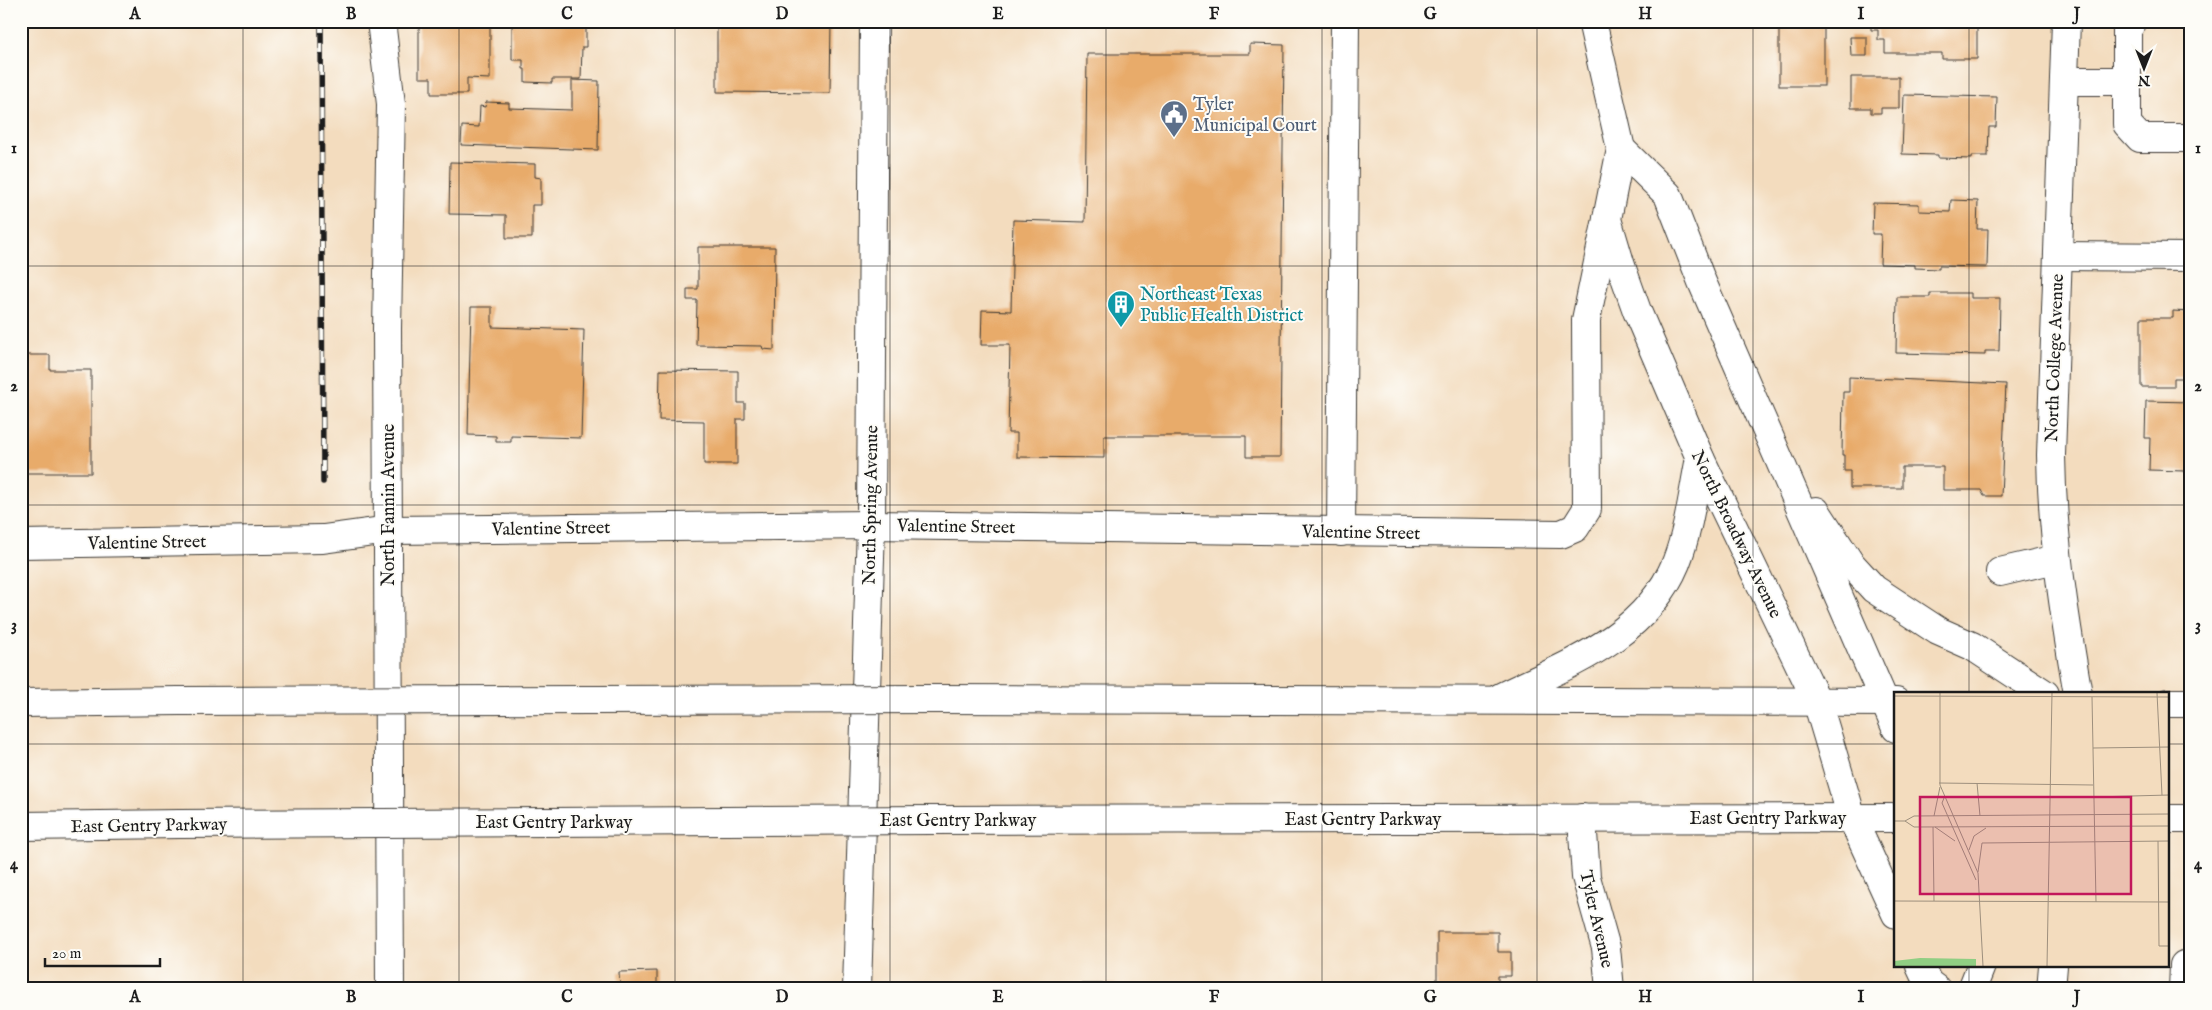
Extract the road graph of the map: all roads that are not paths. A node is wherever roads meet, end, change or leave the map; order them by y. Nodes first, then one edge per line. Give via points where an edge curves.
1 (381, 21) edge
2 (874, 21) edge
3 (1346, 21) edge
4 (1592, 21) edge
5 (2066, 21) edge
6 (2133, 21) edge
7 (2064, 81) junction
8 (2126, 81) junction
9 (2191, 138) edge
10 (1621, 149) junction
11 (1608, 219) junction
12 (2058, 256) junction
13 (2191, 257) edge
14 (1774, 446) junction
15 (1700, 458) junction
16 (871, 525) junction
17 (389, 530) junction
18 (1341, 532) junction
19 (21, 544) edge
20 (2056, 559) junction
21 (2000, 572) dead end
22 (2042, 692) edge
23 (2078, 692) edge
24 (1493, 700) junction
25 (1817, 700) junction
26 (1891, 702) edge
27 (21, 703) edge
28 (2170, 703) edge
29 (2191, 703) edge
30 (1894, 718) edge
31 (1582, 818) junction
32 (1852, 818) junction
33 (1894, 818) edge
34 (2170, 819) edge
35 (2191, 819) edge
36 (21, 826) edge
37 (1894, 910) edge
38 (2191, 965) edge
39 (1921, 968) edge
40 (1981, 968) edge
41 (2053, 968) edge
42 (390, 989) edge
43 (857, 989) edge
44 (1610, 989) edge
45 (1936, 989) edge
46 (1972, 989) edge
47 (2051, 989) edge
48 (2183, 989) edge

1 - 17 main road, North Fannin Avenue via 391,104 387,329
2 - 16 main road, North Spring Avenue
3 - 18 main road
4 - 10 main road, North Broadway Avenue
5 - 7 main road, North College Avenue
6 - 8 main road via 2126,30
7 - 8 main road
7 - 12 main road, North College Avenue
8 - 9 main road via 2126,124 2140,138
10 - 11 main road, North Broadway Avenue
10 - 14 main road via 1668,195 1702,282
11 - 15 main road, North Broadway Avenue via 1637,311
11 - 18 main road, Valentine Street via 1586,320 1587,509 1580,522 1568,532 1553,535
12 - 13 main road
12 - 20 main road, North College Avenue via 2051,455
14 - 22 main road via 1850,563 1874,589 1938,631 1972,646
14 - 26 main road
15 - 24 main road via 1676,562 1648,608 1628,628 1599,648
15 - 25 main road, North Broadway Avenue
16 - 17 main road, Valentine Street
16 - 18 main road, Valentine Street
16 - 43 main road, North Spring Avenue
17 - 19 main road, Valentine Street via 323,539
17 - 42 main road, North Fannin Avenue
20 - 21 main road
20 - 23 main road, North College Avenue
24 - 25 main road
24 - 27 main road, bridge
25 - 26 main road
25 - 32 main road, North Broadway Avenue
26 - 30 main road
28 - 29 main road
31 - 32 main road, East Gentry Parkway
31 - 36 main road, East Gentry Parkway, bridge
31 - 44 main road, Tyler Avenue via 1586,877 1606,948
32 - 33 main road, East Gentry Parkway
32 - 37 main road, North Broadway Avenue
34 - 35 main road
38 - 48 main road via 2184,965
39 - 45 main road via 1928,983
40 - 46 main road
41 - 47 main road

